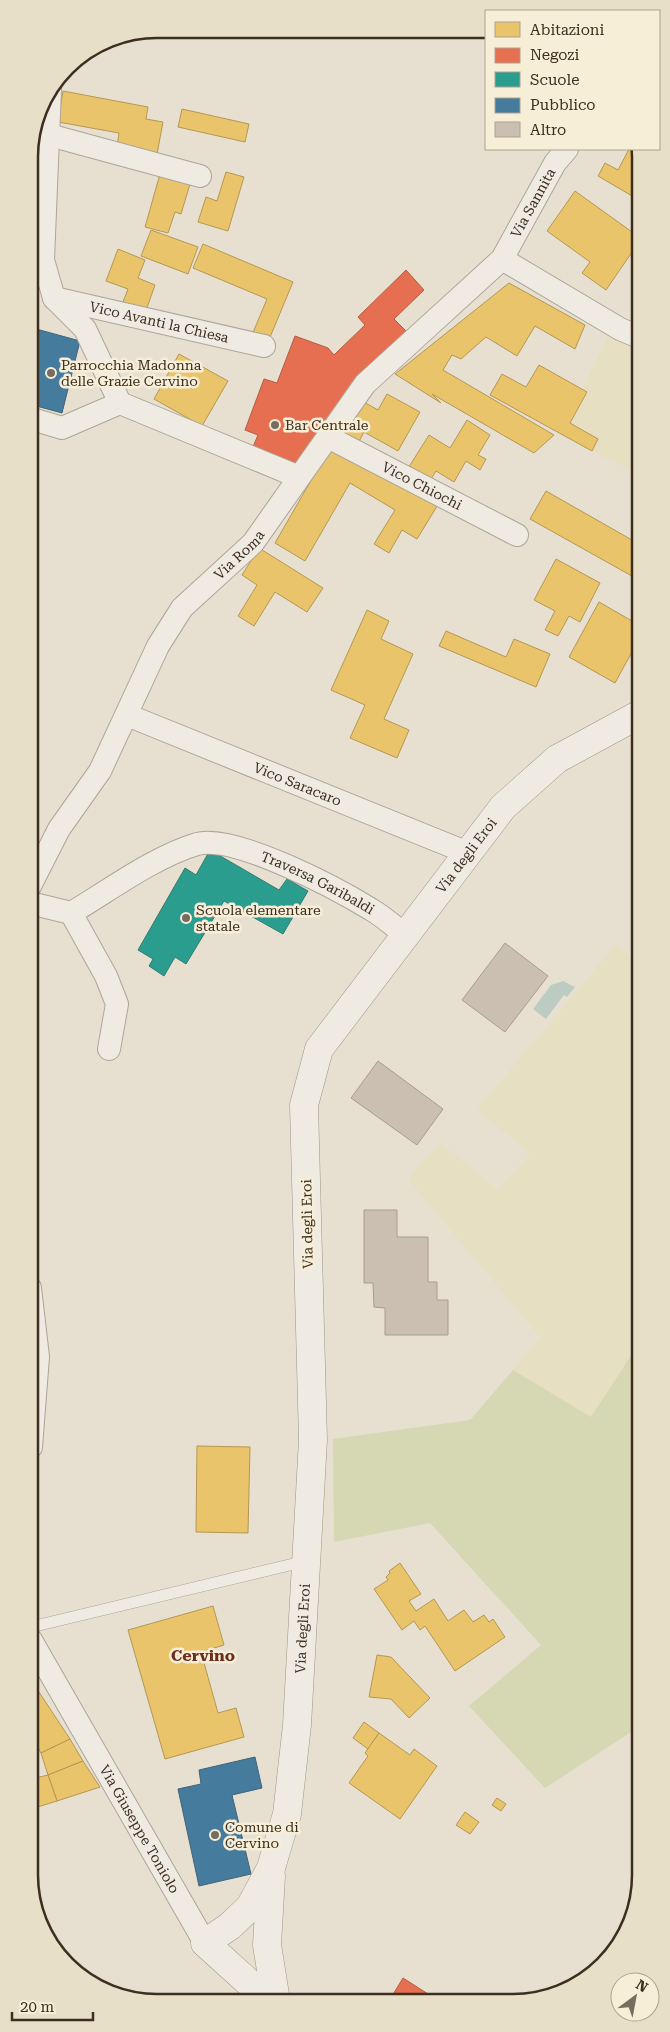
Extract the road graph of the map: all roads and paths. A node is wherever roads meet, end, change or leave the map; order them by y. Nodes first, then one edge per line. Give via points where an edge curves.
1 (50, 105) edge
2 (49, 135) junction
3 (565, 150) edge
4 (200, 176) dead end
5 (502, 259) junction
6 (54, 298) junction
7 (632, 334) edge
8 (264, 346) dead end
9 (120, 403) junction
10 (38, 421) edge
11 (328, 437) junction
12 (299, 477) junction
13 (517, 535) dead end
14 (127, 714) junction
15 (632, 718) edge
16 (468, 853) junction
17 (38, 870) edge
18 (38, 905) edge
19 (71, 913) junction
20 (406, 935) junction
21 (109, 1049) dead end
22 (306, 1561) junction
23 (38, 1625) edge
24 (38, 1652) edge
25 (271, 1868) junction
26 (205, 1943) junction
27 (261, 1994) edge
28 (275, 1994) edge

1 - 2 street
2 - 4 street
2 - 6 street via 43,260
3 - 5 street, Via Sannita
5 - 7 street
5 - 11 street, Via Roma via 365,384
6 - 8 street, Vico Avanti la Chiesa
6 - 9 street via 85,329
9 - 10 street via 62,428
9 - 12 street
11 - 12 street, Via Roma
11 - 13 street, Vico Chiochi
12 - 14 street, Via Roma via 253,543 182,608 158,646
14 - 16 street, Vico Saracaro
14 - 17 street, Via Roma via 100,770 59,829
15 - 16 street, Via degli Eroi via 557,759 503,807
16 - 20 street, Via degli Eroi
18 - 19 street
19 - 20 street, Traversa Garibaldi via 164,858 199,844 224,844 296,870 373,911
19 - 21 street via 106,976 117,1004
20 - 22 street, Via degli Eroi via 319,1049 304,1104 313,1440
22 - 23 lane
22 - 25 street, Via degli Eroi via 297,1725 287,1814
24 - 26 street, Via Giuseppe Toniolo
25 - 26 street, Via degli Eroi via 250,1907
25 - 28 street, Via degli Eroi via 267,1945
26 - 27 street, Via Giuseppe Toniolo

